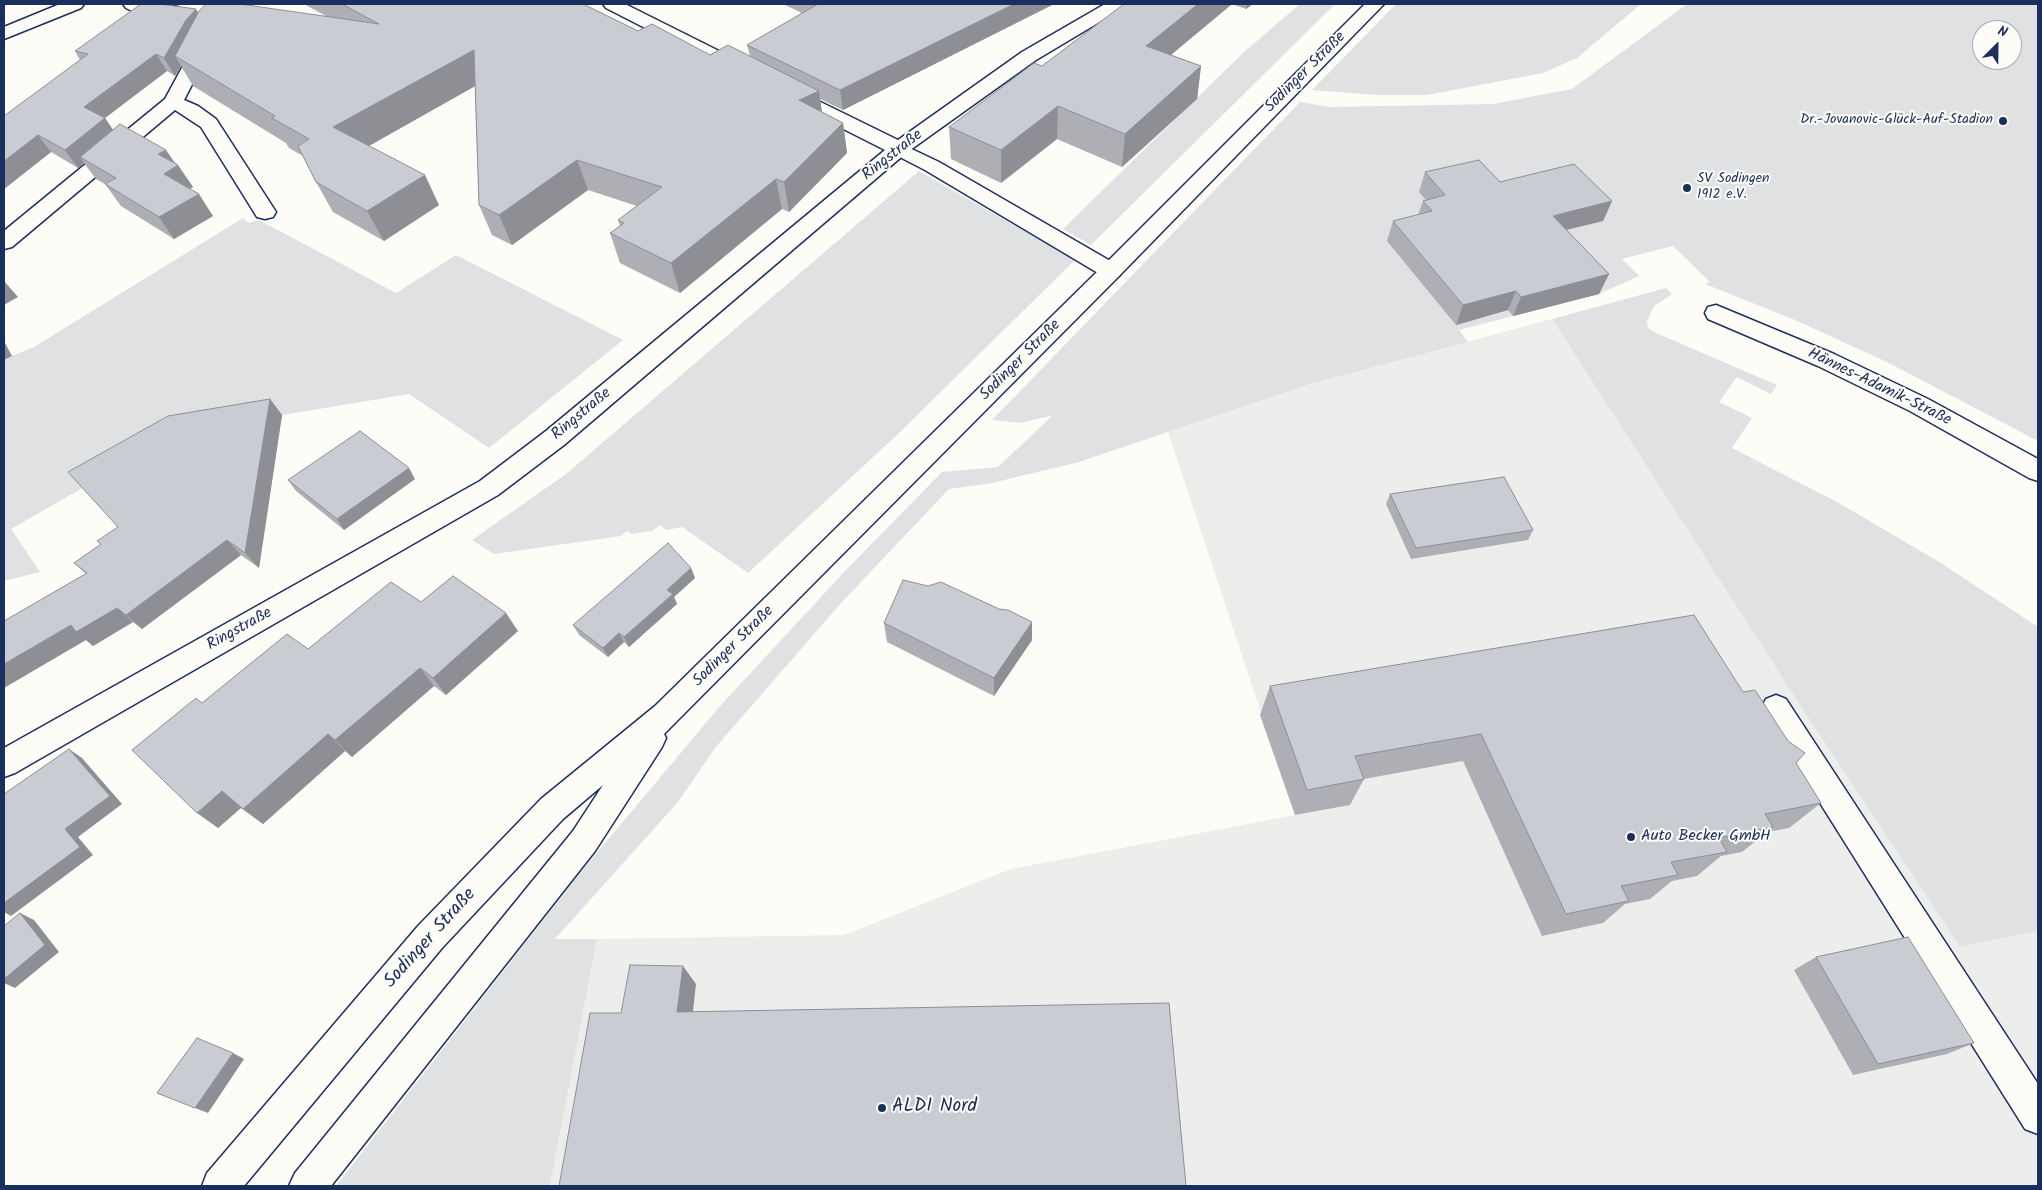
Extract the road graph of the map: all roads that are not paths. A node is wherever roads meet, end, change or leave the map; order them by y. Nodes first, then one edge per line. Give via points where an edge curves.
1 (75, 4) edge
2 (132, 4) edge
3 (612, 4) edge
4 (1117, 4) edge
5 (1375, 4) edge
6 (215, 12) edge
7 (4, 34) edge
8 (173, 102) junction
9 (899, 150) junction
10 (265, 212) dead end
11 (4, 242) edge
12 (1111, 270) junction
13 (1716, 313) dead end
14 (2038, 471) edge
15 (1776, 708) dead end
16 (665, 715) junction
17 (4, 763) edge
18 (2038, 1116) edge
19 (220, 1186) edge
20 (308, 1186) edge

1 - 7 street
2 - 6 street via 154,12
3 - 9 street
4 - 9 street, Ringstraße via 1029,56
5 - 12 street, Sodinger Straße
6 - 8 street via 207,38
8 - 10 street via 209,123
8 - 11 street
9 - 12 street
9 - 17 street, Ringstraße via 555,438 489,488
12 - 16 street, Sodinger Straße
13 - 14 street, Hännes-Adamik-Straße via 1826,360 1919,405
15 - 18 street
16 - 19 street, Sodinger Straße via 552,809 430,937
16 - 20 street, Sodinger Straße via 584,840

